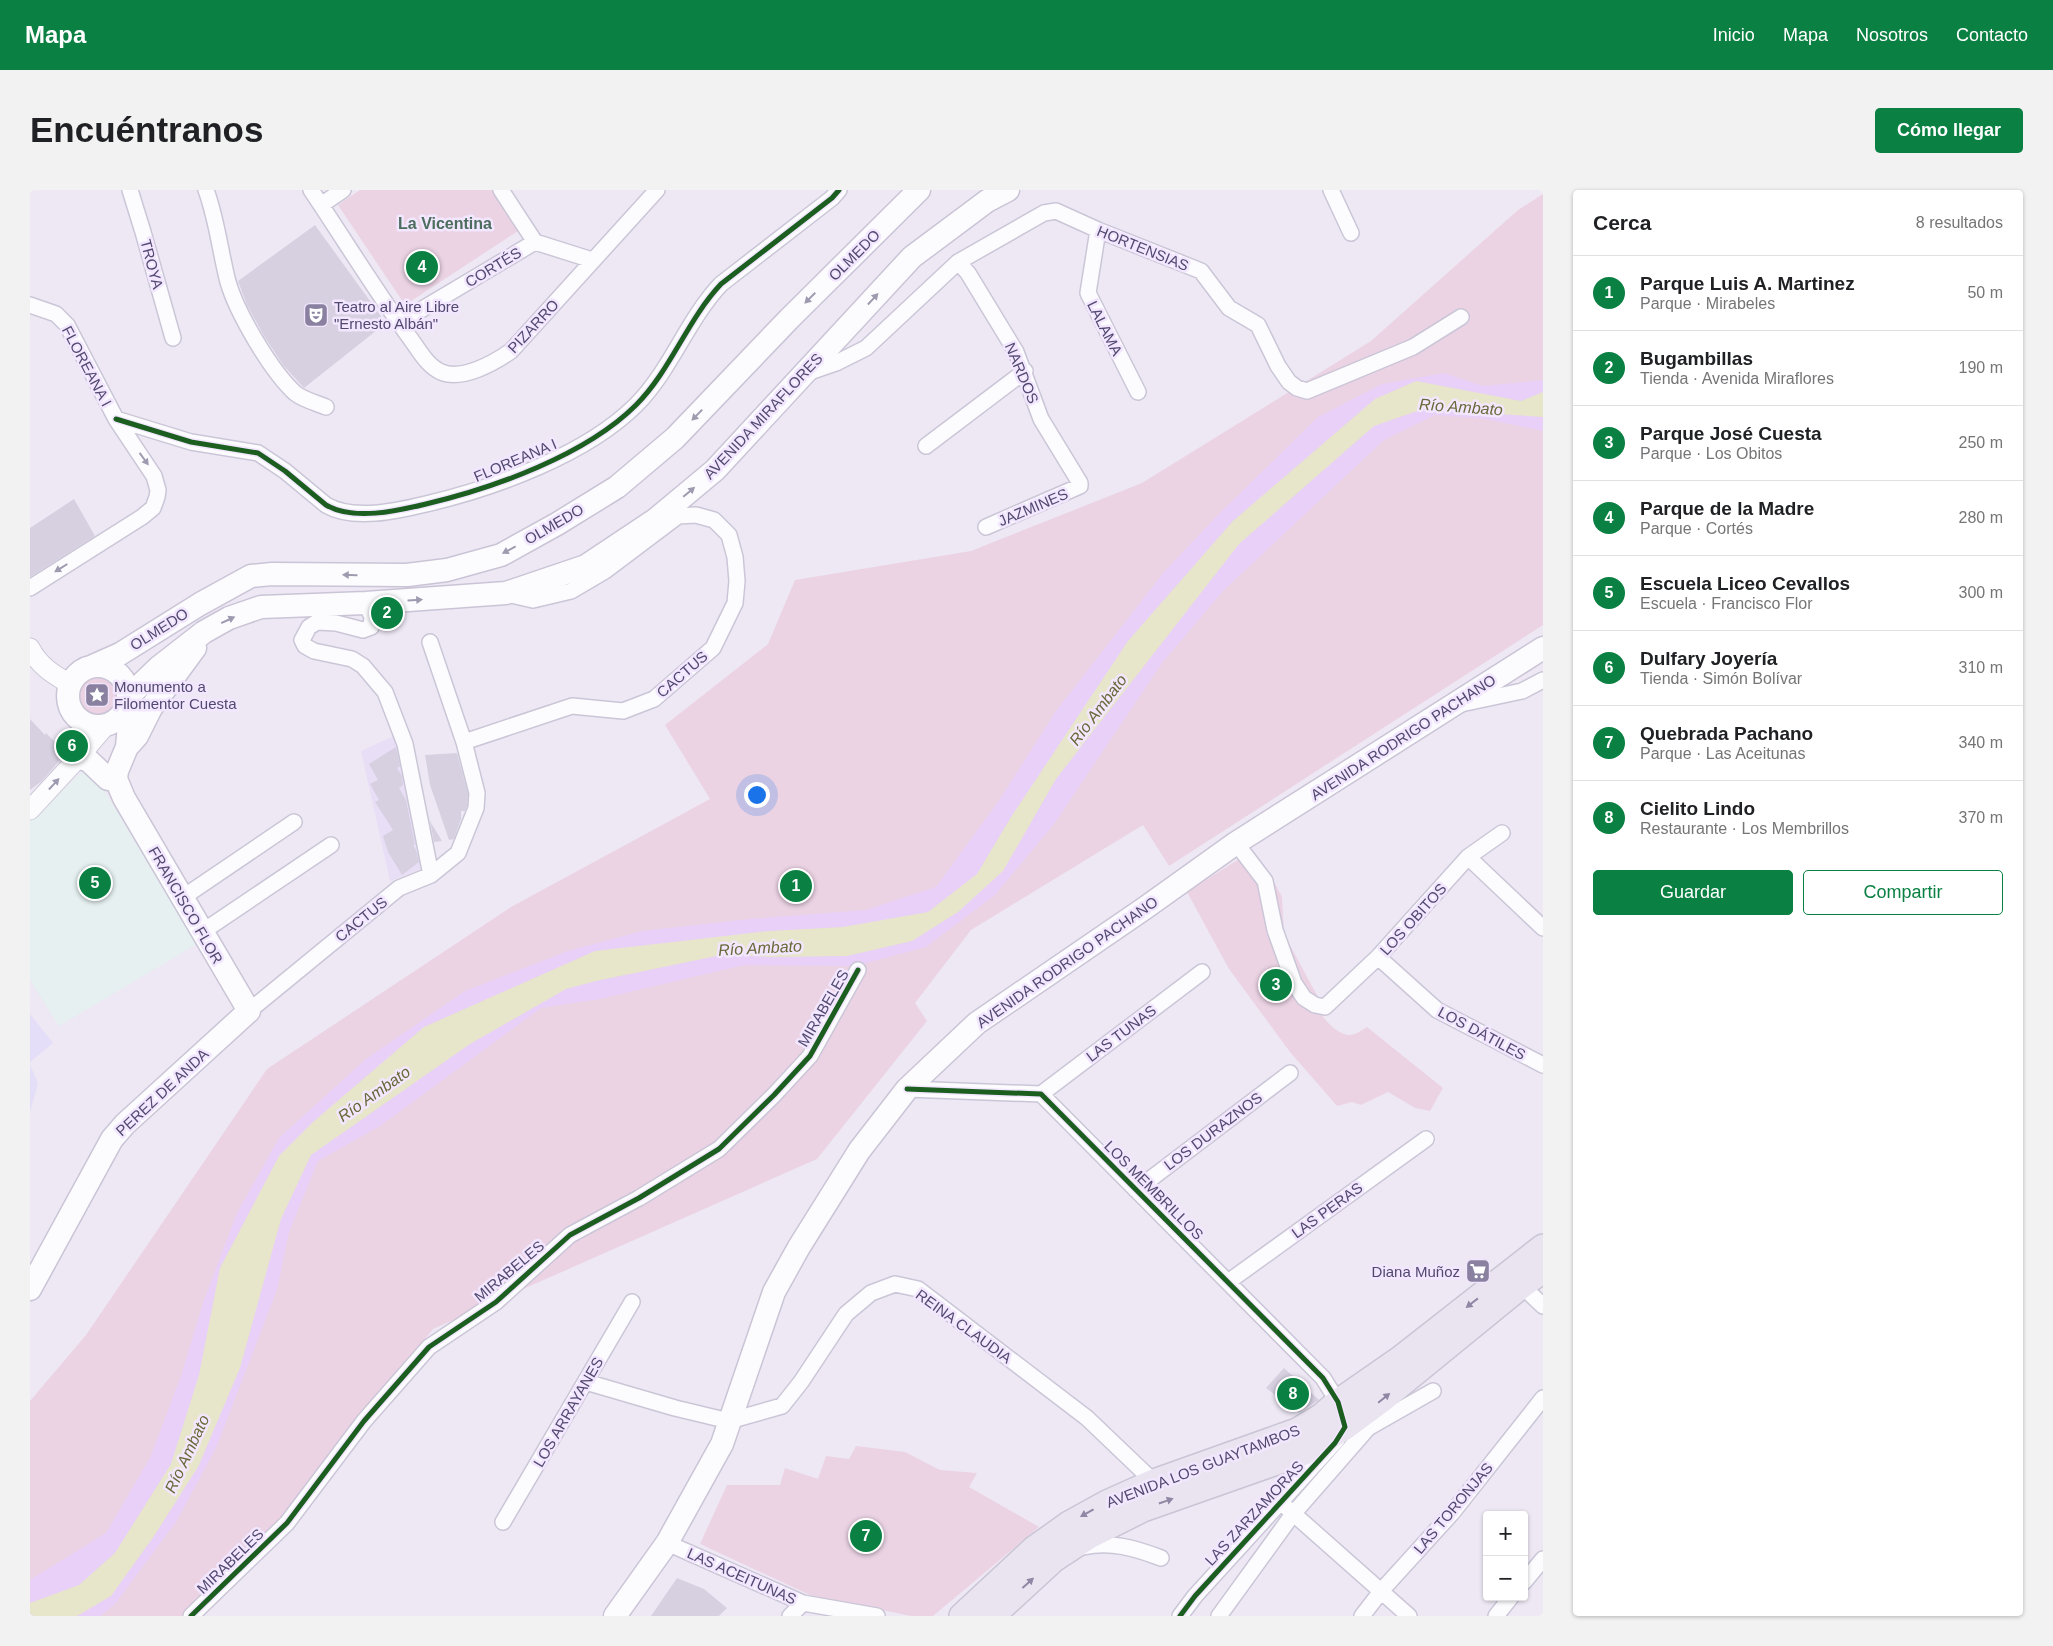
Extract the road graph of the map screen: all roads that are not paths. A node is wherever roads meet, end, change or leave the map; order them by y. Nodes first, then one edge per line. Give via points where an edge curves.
1 (130, 190) edge
2 (206, 190) edge
3 (311, 190) edge
4 (343, 190) edge
5 (501, 190) edge
6 (657, 190) edge
7 (839, 190) edge
8 (919, 190) edge
9 (1008, 190) edge
10 (1331, 190) edge
11 (320, 204) junction
12 (1098, 230) junction
13 (1351, 233) dead end
14 (534, 242) junction
15 (592, 260) junction
16 (958, 262) junction
17 (30, 305) edge
18 (1461, 318) dead end
19 (399, 323) junction
20 (173, 338) dead end
21 (1025, 371) junction
22 (804, 374) junction
23 (1138, 392) dead end
24 (326, 407) dead end
25 (116, 420) junction
26 (926, 446) dead end
27 (1080, 486) joint
28 (986, 527) dead end
29 (30, 588) edge
30 (506, 593) junction
31 (366, 603) junction
32 (204, 632) junction
33 (430, 642) dead end
34 (30, 648) edge
35 (1543, 648) edge
36 (92, 666) junction
37 (30, 674) edge
38 (62, 680) junction
39 (1543, 680) edge
40 (128, 701) junction
41 (1452, 705) junction
42 (108, 725) junction
43 (464, 742) junction
44 (127, 747) junction
45 (78, 758) junction
46 (108, 779) junction
47 (124, 798) junction
48 (30, 810) edge
49 (294, 822) dead end
50 (1502, 833) dead end
51 (1236, 844) junction
52 (331, 845) dead end
53 (1468, 857) junction
54 (430, 875) junction
55 (182, 898) junction
56 (1543, 928) edge
57 (202, 932) junction
58 (1378, 958) junction
59 (858, 970) dead end
60 (1202, 972) dead end
61 (249, 1011) junction
62 (1543, 1065) edge
63 (1290, 1072) dead end
64 (907, 1090) junction
65 (1041, 1094) junction
66 (1426, 1139) dead end
67 (1136, 1190) junction
68 (1543, 1248) edge
69 (1543, 1270) edge
70 (1515, 1279) junction
71 (1228, 1282) junction
72 (30, 1289) edge
73 (632, 1302) dead end
74 (1543, 1306) edge
75 (586, 1382) junction
76 (1432, 1390) dead end
77 (1543, 1398) edge
78 (1338, 1402) junction
79 (730, 1420) junction
80 (1345, 1427) junction
81 (1154, 1482) junction
82 (1281, 1502) junction
83 (1293, 1514) junction
84 (503, 1522) dead end
85 (666, 1543) junction
86 (1069, 1550) junction
87 (1161, 1558) dead end
88 (1543, 1559) edge
89 (1528, 1577) edge
90 (1382, 1590) junction
91 (1509, 1601) edge
92 (804, 1603) junction
93 (191, 1616) edge
94 (615, 1616) edge
95 (790, 1616) edge
96 (877, 1616) edge
97 (962, 1616) edge
98 (992, 1616) edge
99 (1180, 1616) edge
100 (1219, 1616) edge
101 (1362, 1616) edge
102 (1409, 1616) edge
103 (1496, 1616) edge

1 - 20 street, TROYA
2 - 24 street via 239,313 280,376 296,394
3 - 11 street, PIZARRO
4 - 11 street
5 - 14 street
6 - 15 street, PIZARRO
7 - 25 street, FLOREANA I via 716,289 659,377 623,416 581,445 485,488 393,512 370,513 333,508 258,453 191,442
8 -> 36 main road, OLMEDO via 675,438 617,486 557,524 500,555 447,570 407,575 251,576 120,654
22 -> 9 main road, AVENIDA MIRAFLORES via 912,257 987,201
10 - 13 street
11 - 19 street, PIZARRO
12 - 16 street, HORTENSIAS via 1056,211 1044,212
12 - 18 street, HORTENSIAS via 1202,271 1229,308 1258,325 1278,366 1293,386 1301,390 1307,391 1412,347
12 - 23 street, LALAMA via 1089,296
14 - 15 street
14 - 19 street, CORTÉS
15 - 19 street, PIZARRO via 511,351 462,374 447,374 434,368
16 - 21 street, NARDOS via 968,273
16 - 22 street, HORTENSIAS via 866,348
17 - 25 street, FLOREANA I via 56,314 67,325
21 - 26 street
21 - 27 street, NARDOS via 1041,419
30 -> 22 main road, AVENIDA MIRAFLORES via 586,566 655,520 714,470
25 -> 29 street via 154,476 158,490 155,503 142,518
27 - 28 street, JAZMINES
31 -> 30 main road, AVENIDA MIRAFLORES
30 - 43 street, CACTUS via 533,600 571,591 605,571 678,516 696,514 714,520 729,535 736,557 735,602 713,648 654,699 623,711 572,706
32 -> 31 main road, AVENIDA MIRAFLORES via 229,618 262,607
31 - 54 street via 372,617 371,627 363,630 317,622 309,627 302,640 314,652 352,659 363,666 385,692 405,744
32 - 40 main road, AVENIDA MIRAFLORES via 158,667
32 - 44 main road
33 - 43 street, CACTUS
34 - 38 street via 36,659
35 - 41 main road, AVENIDA RODRIGO PACHANO
36 - 38 main road
36 - 40 main road via 110,668 118,673 128,687
37 - 38 street
38 - 42 main road via 75,715 80,720 92,725
39 - 41 street via 1522,691
40 - 42 main road via 120,716
40 - 44 main road
41 - 51 main road, AVENIDA RODRIGO PACHANO
42 - 45 street
42 - 46 main road via 119,740
43 - 54 street, CACTUS via 477,793 476,808 458,854
44 - 47 main road via 116,779
45 - 46 main road via 88,760
48 -> 45 street
46 - 47 main road via 112,788
47 - 55 main road, FRANCISCO FLOR
49 - 55 street
50 - 53 street, LOS OBITOS
51 - 58 street, LOS OBITOS via 1265,882 1275,930 1294,982 1304,998 1315,1005 1325,1006
51 - 64 main road, AVENIDA RODRIGO PACHANO via 977,1023
52 - 57 street
53 - 56 street
53 - 58 street, LOS OBITOS
54 - 61 street, CACTUS via 399,888
55 - 57 main road, FRANCISCO FLOR
57 - 61 main road, FRANCISCO FLOR
58 - 62 street, LOS DÁTILES via 1437,1010
59 - 93 street, MIRABELES via 810,1056 719,1149 639,1198 570,1234 496,1302 430,1347 364,1422 287,1523
60 - 65 street, LAS TUNAS
61 - 72 main road, PEREZ DE ANDA via 112,1139
63 - 67 street, LOS DURAZNOS
64 - 65 street
64 - 79 main road, AVENIDA RODRIGO PACHANO via 859,1151 774,1292
65 - 67 street, LOS MEMBRILLOS
66 - 71 street, LAS PERAS
67 - 71 street, LOS MEMBRILLOS
68 - 70 main road, AVENIDA LOS GUAYTAMBOS
69 - 70 main road, AVENIDA LOS GUAYTAMBOS
70 - 74 street
70 -> 78 main road, AVENIDA LOS GUAYTAMBOS
80 -> 70 main road, AVENIDA LOS GUAYTAMBOS via 1380,1402
71 - 78 street, LOS MEMBRILLOS via 1323,1378
73 - 75 street, LOS ARRAYANES
75 - 79 street, REINA CLAUDIA
75 - 84 street, LOS ARRAYANES
76 - 83 street, LAS ZARZAMORAS via 1368,1428
77 - 90 street, LAS TORONJAS via 1452,1513
78 - 80 street, LOS MEMBRILLOS
78 - 81 main road, AVENIDA LOS GUAYTAMBOS via 1297,1431
79 - 81 street, REINA CLAUDIA via 782,1406 846,1314 871,1293 895,1284 918,1289 1087,1418
79 - 85 main road, AVENIDA RODRIGO PACHANO via 722,1444
80 - 82 street, LAS ZARZAMORAS via 1335,1443
86 -> 80 main road, AVENIDA LOS GUAYTAMBOS via 1089,1536 1143,1509 1305,1452
81 -> 97 main road, AVENIDA LOS GUAYTAMBOS via 1107,1502 1068,1524 1034,1549
82 - 83 street
82 - 99 street, LAS ZARZAMORAS via 1194,1596
83 - 90 street
83 - 100 street, LAS ZARZAMORAS
85 - 92 street, LAS ACEITUNAS
85 - 94 main road, AVENIDA RODRIGO PACHANO
86 - 87 street via 1099,1544 1116,1545
98 -> 86 main road, AVENIDA LOS GUAYTAMBOS via 1054,1559
88 - 89 street
90 - 101 street, LAS TORONJAS
90 - 102 street
91 - 103 street
92 - 95 street
92 - 96 street, LAS ACEITUNAS

